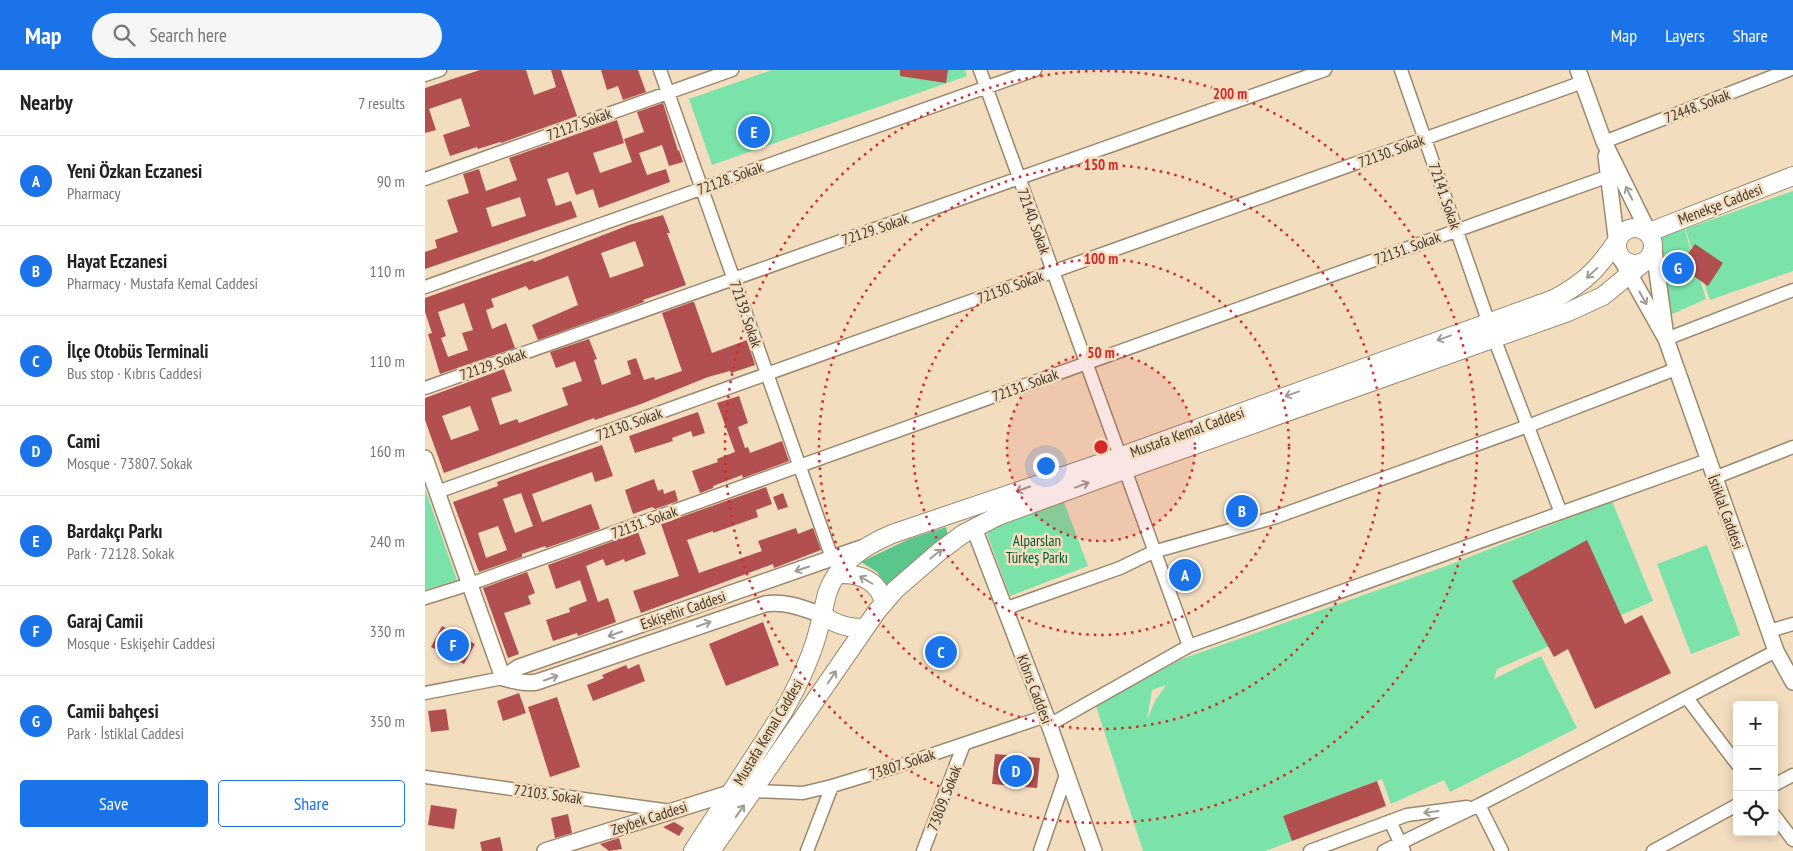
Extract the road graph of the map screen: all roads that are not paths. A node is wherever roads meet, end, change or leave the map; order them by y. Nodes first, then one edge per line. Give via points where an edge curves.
1 (440, 70) edge
2 (660, 70) edge
3 (732, 70) edge
4 (980, 70) edge
5 (1035, 70) edge
6 (1325, 70) edge
7 (1401, 70) edge
8 (1789, 70) edge
9 (425, 75) edge
10 (1581, 76) edge
11 (986, 87) junction
12 (668, 93) junction
13 (1425, 139) junction
14 (1604, 142) junction
15 (1609, 176) junction
16 (1793, 176) edge
17 (1019, 178) junction
18 (425, 179) edge
19 (702, 188) junction
20 (1457, 230) junction
21 (1650, 236) junction
22 (1619, 245) junction
23 (1648, 260) junction
24 (1053, 272) junction
25 (1630, 275) junction
26 (734, 279) junction
27 (425, 287) edge
28 (1793, 290) edge
29 (1492, 330) junction
30 (1666, 339) junction
31 (1086, 363) junction
32 (1676, 369) junction
33 (767, 374) junction
34 (425, 388) edge
35 (1528, 426) junction
36 (1793, 447) edge
37 (425, 458) edge
38 (1708, 460) junction
39 (1121, 463) junction
40 (800, 466) junction
41 (1714, 478) junction
42 (437, 492) junction
43 (1561, 513) junction
44 (974, 528) junction
45 (1153, 552) junction
46 (835, 566) junction
47 (470, 584) junction
48 (425, 598) edge
49 (884, 602) junction
50 (1004, 609) junction
51 (822, 615) junction
52 (1793, 624) edge
53 (865, 628) junction
54 (1769, 631) junction
55 (1189, 646) junction
56 (1776, 651) junction
57 (503, 678) junction
58 (1793, 682) edge
59 (425, 693) edge
60 (1687, 698) junction
61 (1047, 720) junction
62 (964, 744) junction
63 (1733, 759) edge
64 (1066, 775) junction
65 (1793, 775) edge
66 (425, 777) edge
67 (1778, 783) edge
68 (832, 786) junction
69 (754, 790) junction
70 (733, 791) junction
71 (1479, 805) junction
72 (1733, 807) edge
73 (671, 811) junction
74 (1778, 820) edge
75 (1390, 821) junction
76 (1793, 840) edge
77 (1402, 847) edge
78 (545, 851) edge
79 (693, 851) edge
80 (711, 851) edge
81 (807, 851) edge
82 (923, 851) edge
83 (1040, 851) edge
84 (1094, 851) edge
85 (1310, 851) edge
86 (1384, 851) edge
87 (1503, 851) edge
88 (1653, 851) edge

1 - 9 street
2 - 12 street, 72139. Sokak
3 - 12 street, 72127. Sokak
4 - 11 street, 72140. Sokak
5 - 11 street, 72128. Sokak
6 - 17 street, 72129. Sokak
7 - 13 street, 72141. Sokak
8 - 14 street, 72448. Sokak
10 - 13 street, 72130. Sokak
10 - 14 street, İstiklal Caddesi
11 - 17 street, 72140. Sokak
11 - 19 street, 72128. Sokak
12 - 18 street, 72127. Sokak
12 - 19 street, 72139. Sokak
13 - 20 street, 72141. Sokak
13 - 24 street, 72130. Sokak
14 - 15 street, İstiklal Caddesi
21 -> 14 street, İstiklal Caddesi
15 - 20 street, 72131. Sokak
15 - 22 street, İstiklal Caddesi
16 - 21 main road, Menekşe Caddesi
17 - 24 street, 72140. Sokak
17 - 26 street, 72129. Sokak
19 - 26 street, 72139. Sokak
19 - 27 street, 72128. Sokak
20 - 29 street, 72141. Sokak
20 - 31 street, 72131. Sokak
21 - 22 main road via 1631,228
21 - 23 main road via 1653,248
21 - 30 street, İstiklal Caddesi
22 - 23 main road via 1625,262 1637,265
22 - 25 street, İstiklal Caddesi
22 -> 29 main road, Mustafa Kemal Caddesi via 1597,269 1568,292
23 - 25 main road, Mustafa Kemal Caddesi
24 - 31 street, 72140. Sokak
24 - 33 street, 72130. Sokak
25 - 29 main road, Mustafa Kemal Caddesi via 1587,304
25 -> 30 street, İstiklal Caddesi
26 - 33 street, 72139. Sokak
26 - 34 street, 72129. Sokak
28 - 30 street
29 - 35 street, 72141. Sokak
29 - 39 main road, Mustafa Kemal Caddesi
30 - 32 street, İstiklal Caddesi
31 - 39 street, 72140. Sokak
31 - 40 street, 72131. Sokak
32 - 35 street
32 - 38 street, İstiklal Caddesi
33 - 40 street, 72139. Sokak
33 - 42 street, 72130. Sokak
35 - 43 street, 72141. Sokak
35 - 45 street via 1276,517
36 - 41 street
37 - 42 street
38 - 41 street, İstiklal Caddesi
38 - 43 street, 73807. Sokak
44 -> 39 main road, Mustafa Kemal Caddesi
39 - 45 street, 72140. Sokak
39 -> 46 main road, Mustafa Kemal Caddesi via 892,534
40 - 46 street, 72139. Sokak
40 - 47 street, 72131. Sokak
41 - 54 street, İstiklal Caddesi
42 - 47 street
43 - 55 street, 73807. Sokak
49 -> 44 main road, Mustafa Kemal Caddesi via 939,551
44 - 50 street, Kıbrıs Caddesi
45 - 50 street via 1120,568
45 - 55 street, 72140. Sokak
49 -> 46 main road via 869,580
46 - 51 main road, Mustafa Kemal Caddesi
46 -> 57 street, Eskişehir Caddesi via 519,667
47 - 48 street, 72131. Sokak
47 - 57 street
49 - 53 main road, Mustafa Kemal Caddesi
50 - 61 street, Kıbrıs Caddesi
51 - 53 main road via 843,626
57 -> 51 street, Eskişehir Caddesi via 529,684 537,682 765,604 790,604
51 - 70 main road, Mustafa Kemal Caddesi via 810,658 796,689
52 - 54 street
69 -> 53 main road, Mustafa Kemal Caddesi
54 - 56 street, İstiklal Caddesi
55 - 61 street, 73807. Sokak
56 - 58 street, İstiklal Caddesi
56 - 60 street
57 - 59 street
60 - 63 street
60 - 71 street
61 - 62 street, 73807. Sokak
61 - 64 street, Kıbrıs Caddesi
62 - 68 street, 73807. Sokak
62 - 82 street, 73809. Sokak
64 - 83 street
64 - 84 street, Kıbrıs Caddesi
65 - 67 street
66 - 73 street, 72103. Sokak
68 - 69 street, 73807. Sokak via 803,793
68 - 81 street
69 - 70 street, Zeybek Caddesi
80 -> 69 main road, Mustafa Kemal Caddesi
70 - 73 street, Zeybek Caddesi
70 - 79 main road, Mustafa Kemal Caddesi
71 -> 75 street via 1407,815
71 - 77 street
71 - 87 street
72 - 88 street
73 - 78 street, Zeybek Caddesi
74 - 76 street
75 - 77 street
75 - 85 street
77 - 86 street

